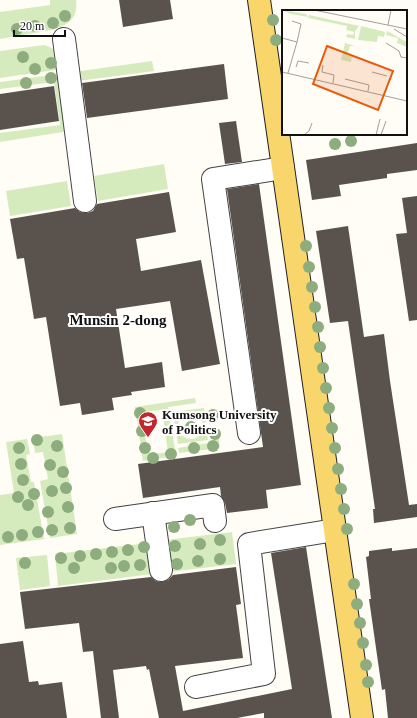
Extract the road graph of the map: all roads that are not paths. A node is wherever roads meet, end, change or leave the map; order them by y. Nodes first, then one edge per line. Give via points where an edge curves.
1 (259, 0) edge
2 (64, 39) dead end
3 (283, 168) junction
4 (85, 201) dead end
5 (249, 433) dead end
6 (153, 513) junction
7 (115, 519) dead end
8 (216, 522) dead end
9 (335, 530) junction
10 (161, 570) dead end
11 (196, 687) dead end
12 (362, 718) edge

1 - 3 main road
2 - 4 lane
3 - 5 lane via 214,179
3 - 9 main road
6 - 7 lane
6 - 8 lane via 213,505
6 - 10 lane
9 - 11 lane via 249,544 264,674
9 - 12 main road

